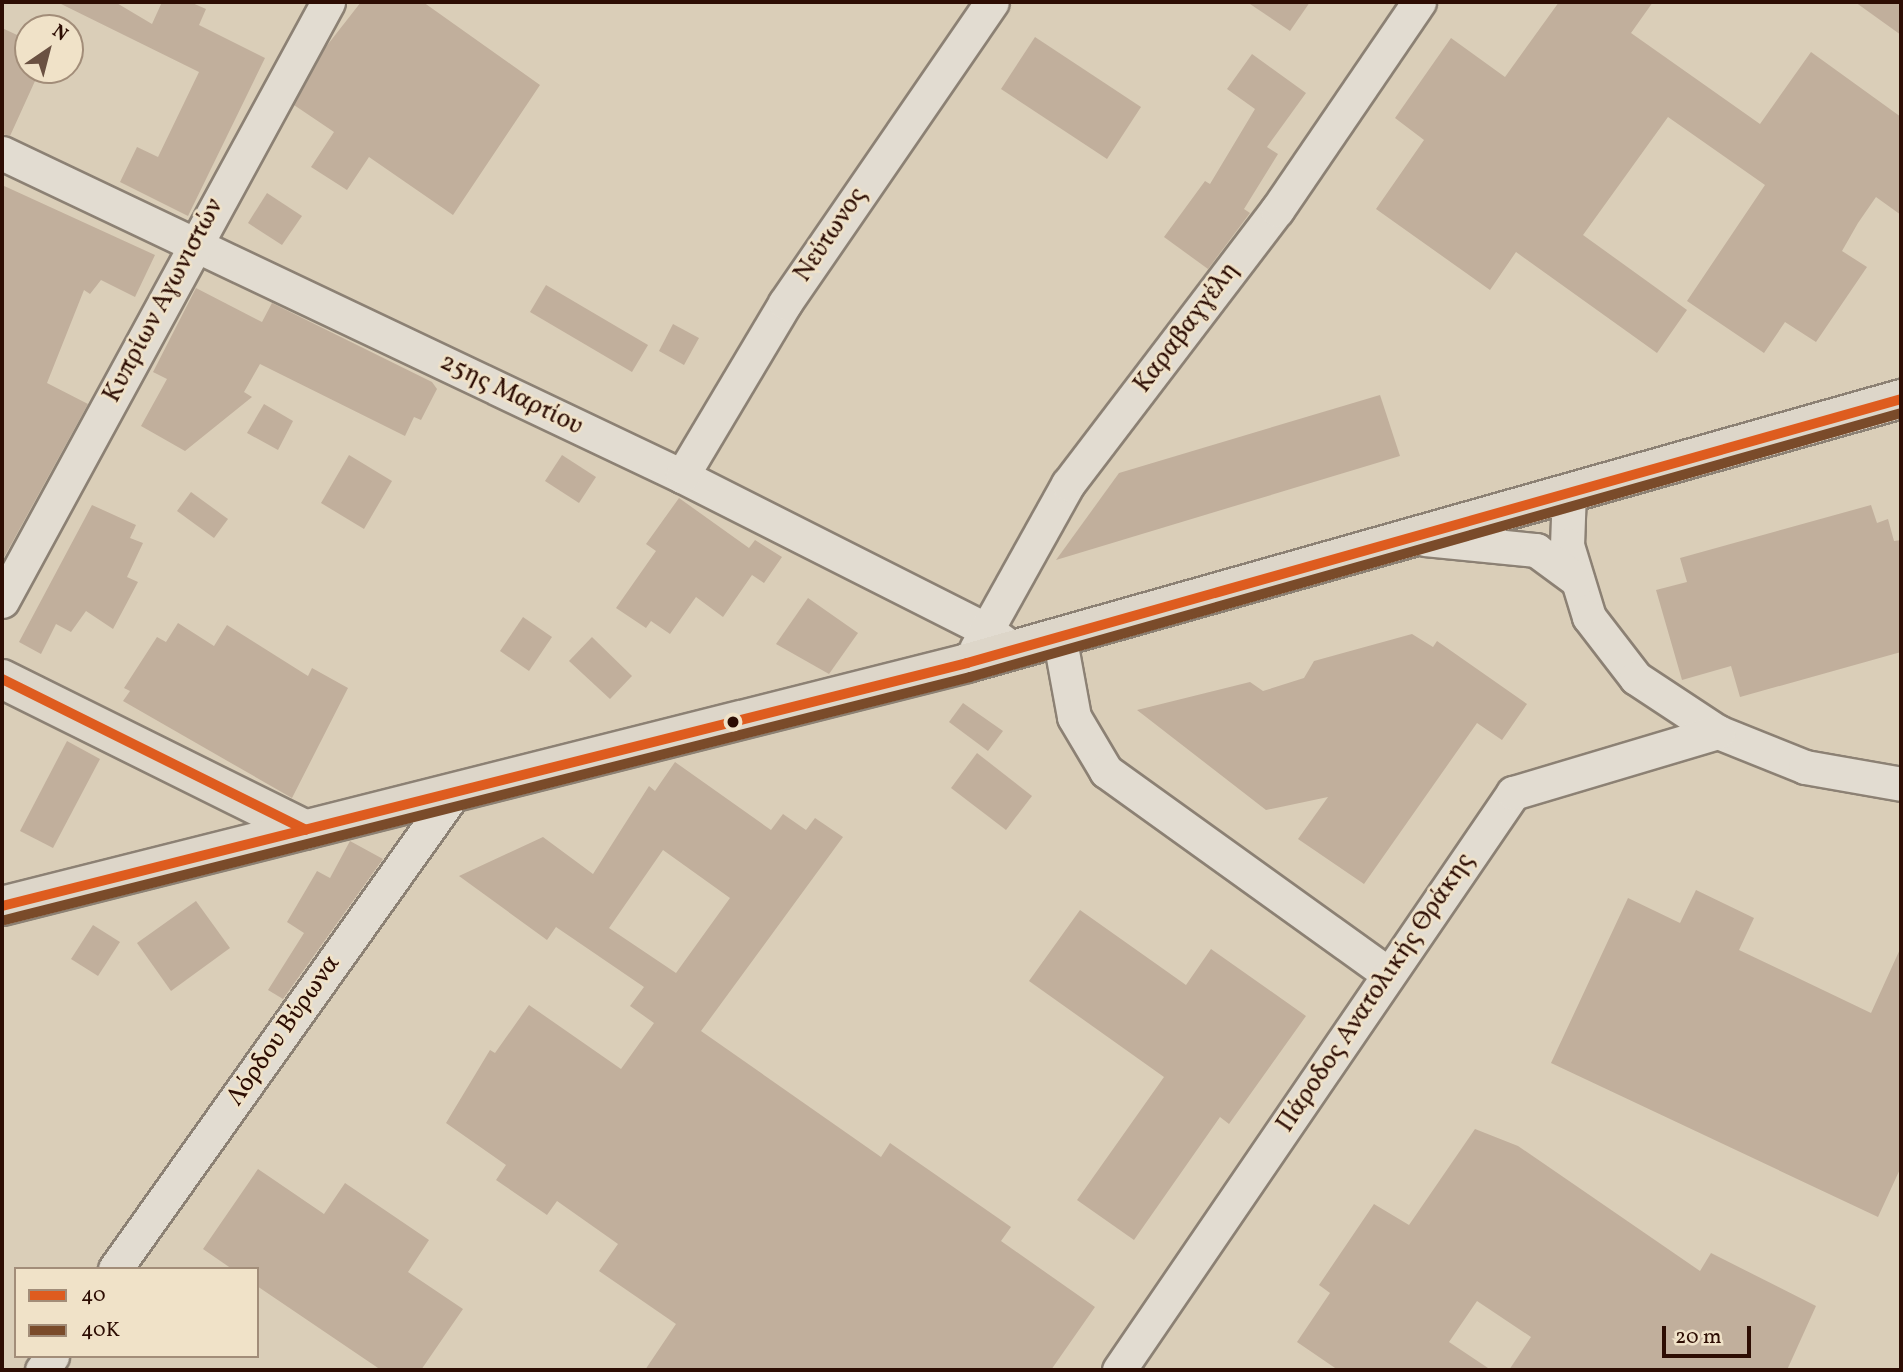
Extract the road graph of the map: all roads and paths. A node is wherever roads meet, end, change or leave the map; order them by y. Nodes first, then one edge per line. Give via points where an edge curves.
1 (328, 2) edge
2 (992, 2) edge
3 (1419, 2) edge
4 (2, 153) edge
5 (194, 243) junction
6 (1901, 399) edge
7 (682, 476) junction
8 (1569, 491) junction
9 (1410, 539) junction
10 (1577, 580) junction
11 (2, 601) edge
12 (1059, 635) junction
13 (1000, 640) junction
14 (2, 679) edge
15 (1718, 732) junction
16 (1901, 784) edge
17 (453, 794) junction
18 (306, 830) junction
19 (2, 906) edge
20 (1388, 974) junction
21 (116, 1267) edge
22 (1119, 1370) edge

1 - 5 street, Κυπρίων Αγωνιστών
2 - 7 street, Νεύτωνος via 785,303
3 - 13 street, Καραβαγγέλη via 1278,210 1068,484
4 - 5 street, 25ης Μαρτίου
5 - 7 street, 25ης Μαρτίου
5 - 11 street, Κυπρίων Αγωνιστών
6 - 8 main road
7 - 13 street, 25ης Μαρτίου
8 - 9 main road
8 - 10 street via 1567,545
9 - 10 street via 1536,550
9 - 12 main road
10 - 15 street via 1608,648 1636,678
12 - 13 main road
12 - 20 street via 1073,717 1105,771
13 - 17 main road via 967,663
14 - 18 main road
15 - 16 street via 1805,767
15 - 20 street, Πάροδος Ανατολικής Θράκης via 1513,793
17 - 18 main road
17 - 21 street, Λόρδου Βύρωνα
18 - 19 main road
20 - 22 street, Πάροδος Ανατολικής Θράκης

